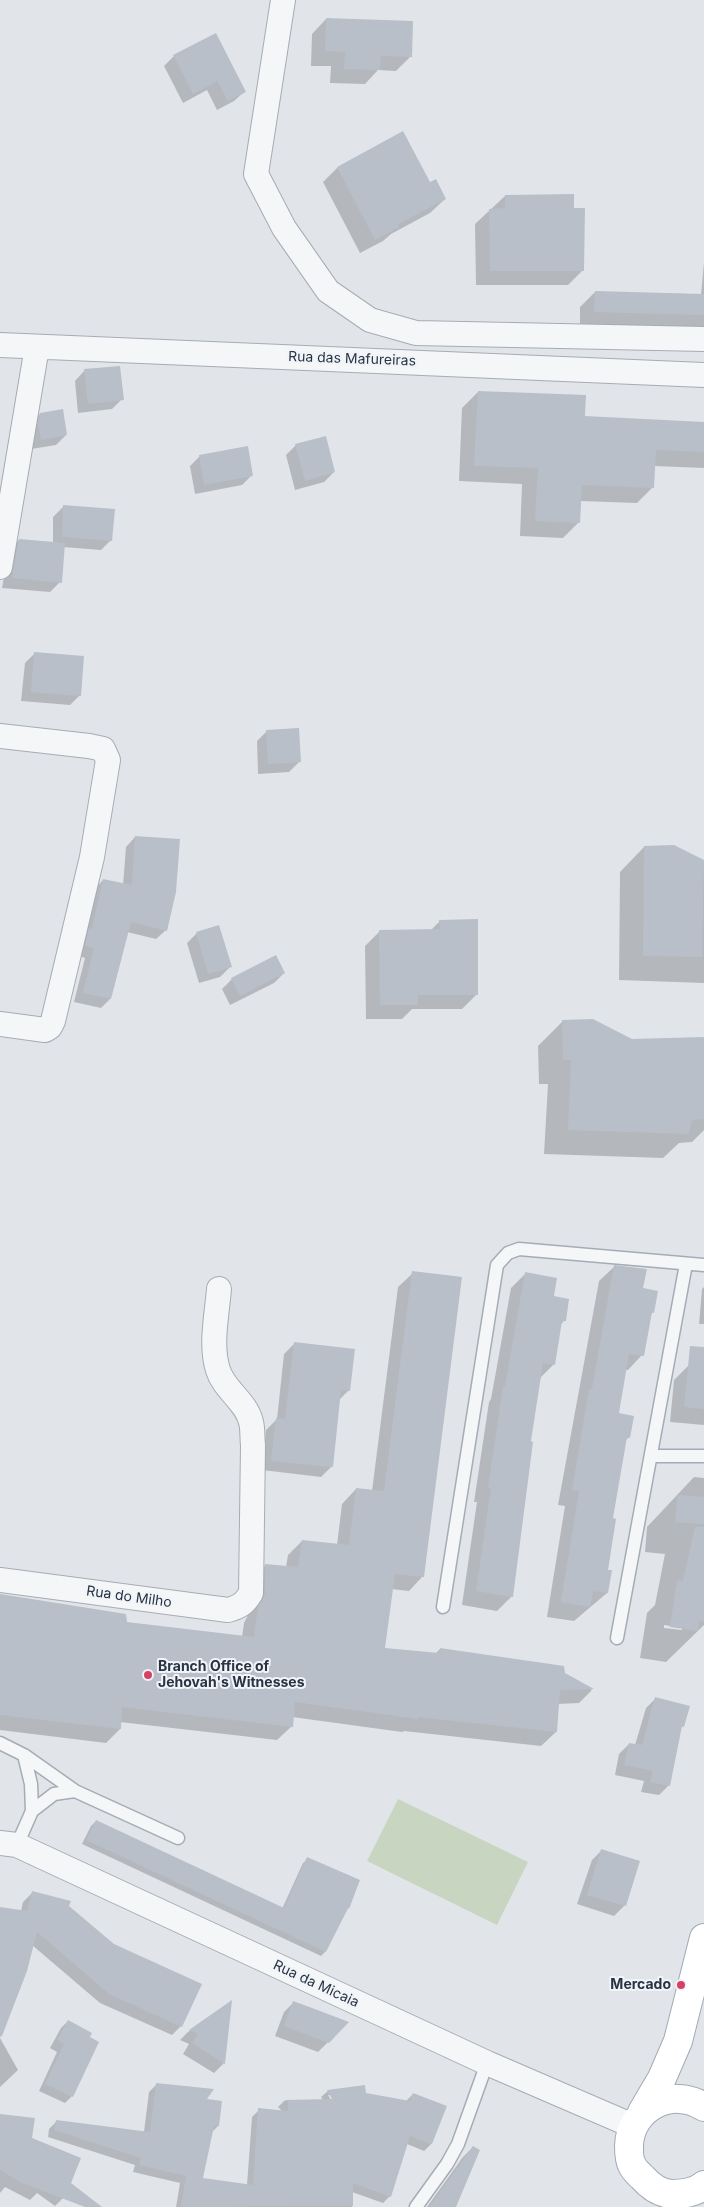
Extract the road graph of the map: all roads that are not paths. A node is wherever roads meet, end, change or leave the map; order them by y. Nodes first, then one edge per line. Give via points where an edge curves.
1 (282, 0) edge
2 (704, 339) edge
3 (0, 345) edge
4 (36, 347) junction
5 (704, 375) edge
6 (0, 567) edge
7 (0, 736) edge
8 (0, 1024) edge
9 (686, 1264) junction
10 (704, 1265) edge
11 (220, 1289) dead end
12 (652, 1456) junction
13 (704, 1456) edge
14 (0, 1580) edge
15 (443, 1607) dead end
16 (617, 1638) dead end
17 (0, 1743) edge
18 (24, 1755) junction
19 (75, 1791) junction
20 (32, 1811) junction
21 (178, 1838) dead end
22 (8, 1844) edge
23 (701, 1950) edge
24 (487, 2063) junction
25 (704, 2107) edge
26 (637, 2120) junction
27 (644, 2179) junction
28 (704, 2185) edge
29 (704, 2192) edge
30 (416, 2207) edge
31 (642, 2207) edge
32 (695, 2207) edge

1 - 2 street via 256,174 284,228 328,291 370,320 416,333
3 - 4 street, Rua das Mafureiras
4 - 5 street, Rua das Mafureiras
4 - 6 street
7 - 8 street via 89,746 103,749 108,755 92,857 53,1021 45,1030
9 - 10 lane
9 - 12 lane
9 - 15 lane via 519,1249 508,1253 497,1265
11 - 14 street, Rua do Milho via 214,1350 218,1370 251,1421 253,1445 251,1593 245,1603 228,1610
12 - 13 lane
12 - 16 lane
17 - 18 lane
18 - 19 lane
18 - 20 lane via 31,1784
19 - 20 lane via 54,1794
19 - 21 lane
20 - 22 lane
22 - 24 street, Rua da Micaia
23 - 26 main road via 678,2041 662,2078
24 - 26 street, Rua da Micaia
24 - 30 lane via 458,2144
25 - 26 main road via 681,2098 666,2099 652,2105
26 - 27 main road via 629,2139 629,2152 632,2166
27 - 28 main road via 652,2188 667,2194 683,2194
27 - 31 main road
29 - 32 main road

